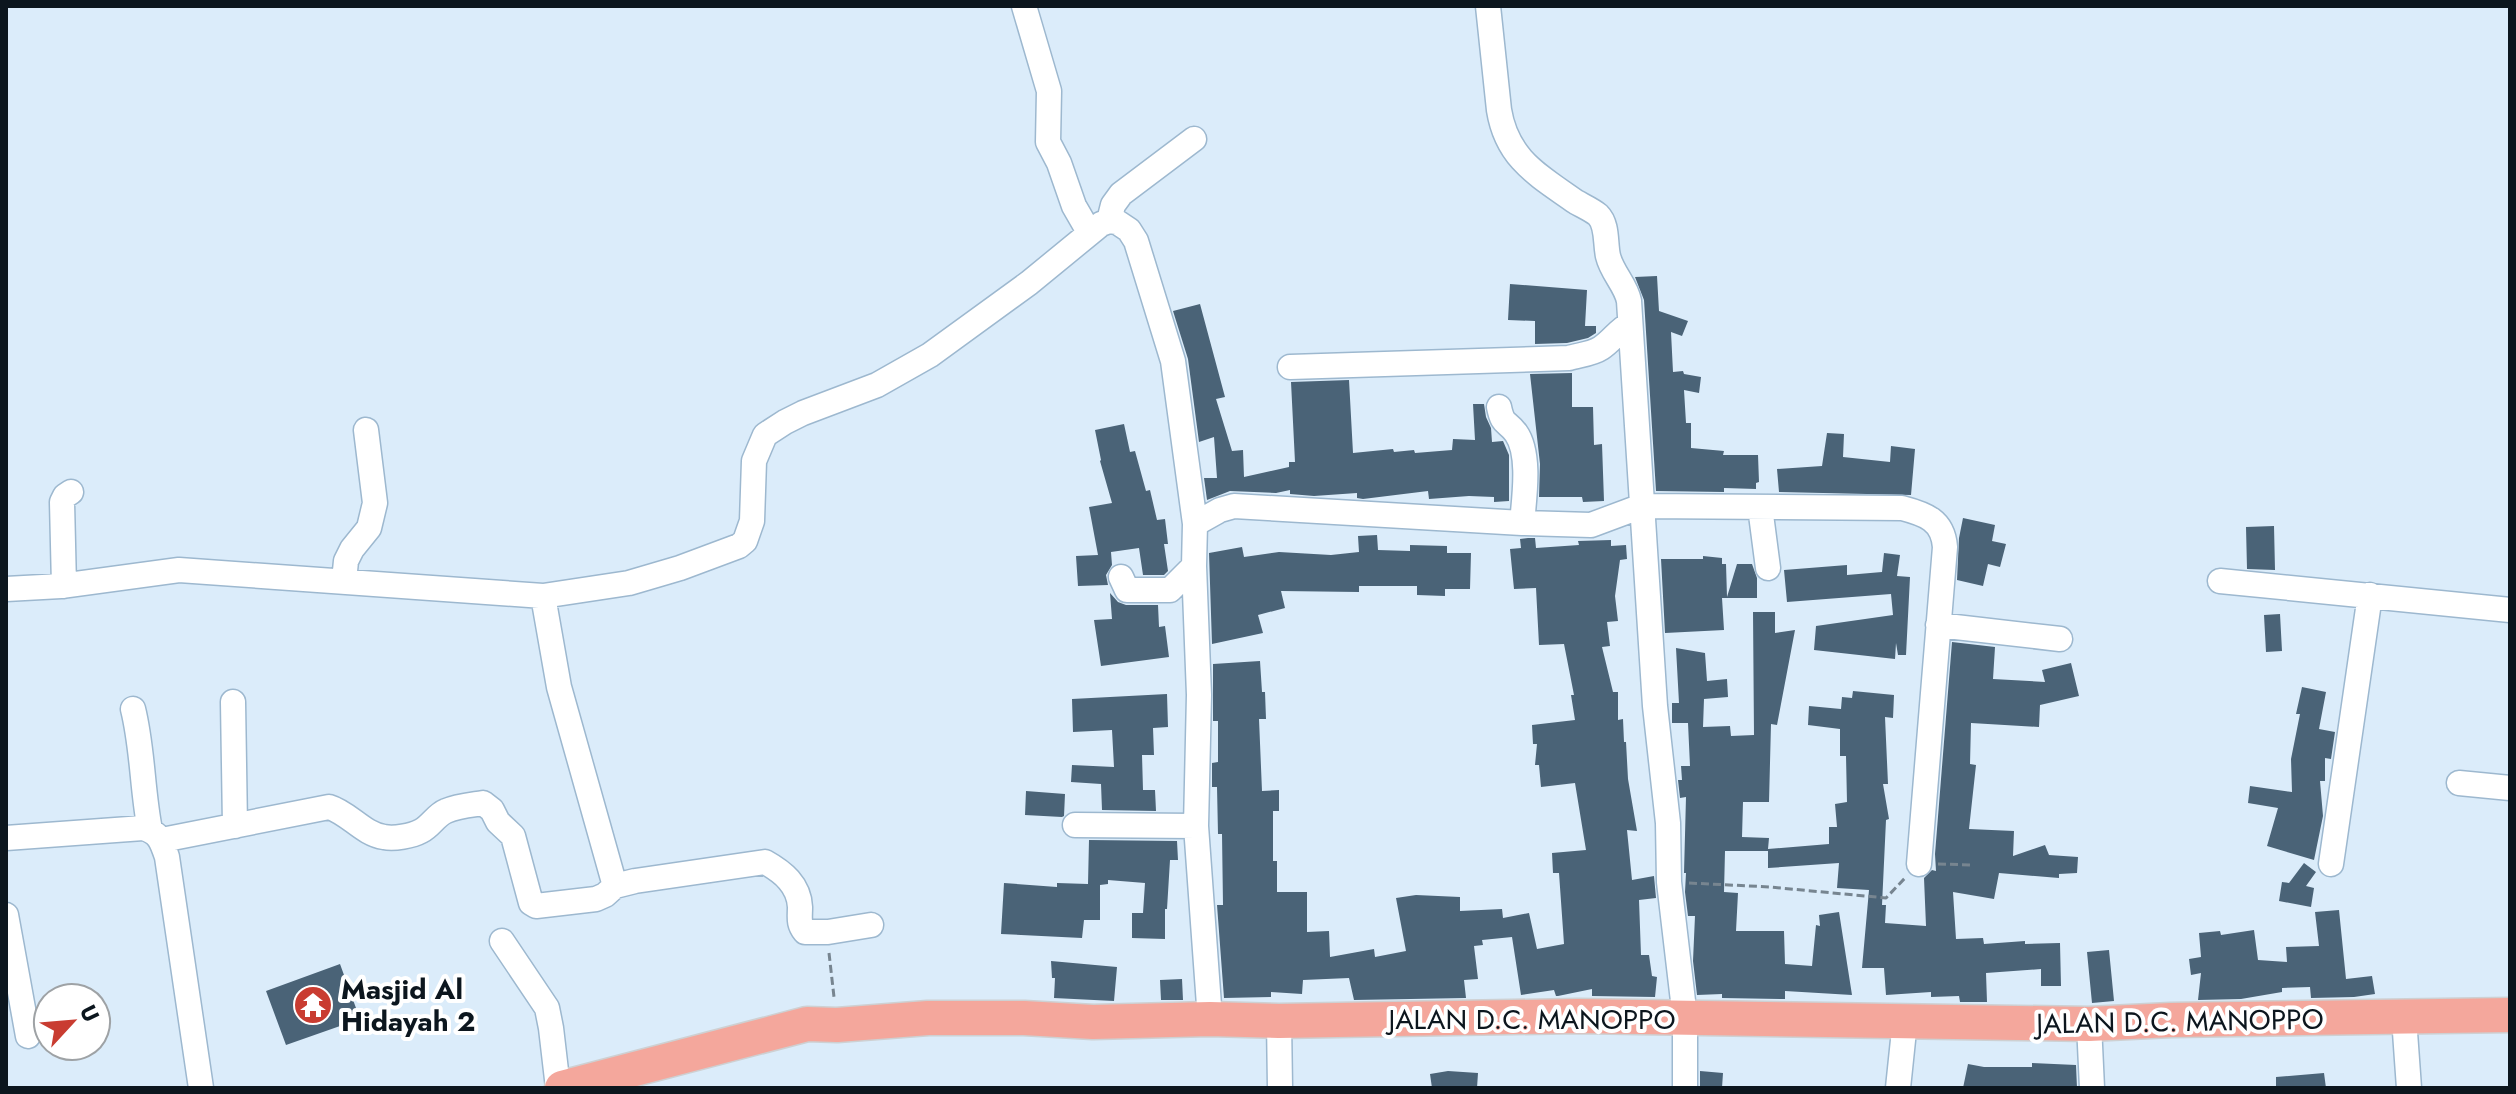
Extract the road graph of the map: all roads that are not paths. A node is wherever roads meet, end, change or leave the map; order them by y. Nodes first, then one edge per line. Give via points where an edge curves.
1 (1024, 6) edge
2 (1488, 6) edge
3 (1194, 139) dead end
4 (1099, 226) junction
5 (1630, 324) junction
6 (1290, 367) dead end
7 (1499, 407) dead end
8 (366, 430) dead end
9 (71, 492) dead end
10 (1642, 506) junction
11 (1760, 507) junction
12 (1522, 523) junction
13 (1195, 524) junction
14 (1194, 566) junction
15 (1768, 568) dead end
16 (1121, 577) dead end
17 (344, 581) junction
18 (2220, 581) dead end
19 (64, 586) junction
20 (6, 589) edge
21 (2370, 595) junction
22 (543, 596) junction
23 (2510, 610) edge
24 (1938, 625) junction
25 (2060, 639) dead end
26 (233, 702) dead end
27 (133, 709) dead end
28 (2459, 783) dead end
29 (2510, 788) edge
30 (1075, 825) dead end
31 (235, 826) junction
32 (1196, 826) junction
33 (156, 835) junction
34 (6, 838) edge
35 (1919, 864) road end
36 (2331, 864) dead end
37 (615, 886) junction
38 (6, 915) edge
39 (871, 925) dead end
40 (502, 941) dead end
41 (2510, 1015) edge
42 (1685, 1018) junction
43 (2404, 1018) junction
44 (1210, 1019) junction
45 (1279, 1021) junction
46 (1905, 1021) junction
47 (2089, 1024) junction
48 (28, 1036) dead end
49 (201, 1088) edge
50 (560, 1088) edge
51 (1280, 1088) edge
52 (1685, 1088) edge
53 (1898, 1088) edge
54 (2092, 1088) edge
55 (2409, 1088) edge

1 - 4 street via 1049,91 1048,142 1074,206
2 - 5 street via 1501,126 1509,145 1548,181 1599,216 1611,264 1628,294
3 - 4 street via 1121,194
4 - 13 street via 1117,222 1136,241 1173,361
4 - 22 street via 930,355 765,435 754,461 750,533 739,546 629,583
5 - 6 street via 1599,350 1569,358
5 - 10 street
7 - 12 street via 1502,421 1517,434 1526,471
8 - 17 street via 375,503 369,528 346,561
9 - 19 street via 62,502
10 - 11 street
10 - 12 street via 1591,525
10 - 42 street via 1669,882
11 - 15 street
11 - 24 street via 1902,508 1934,519 1945,547
12 - 13 street via 1234,506
13 - 14 street
14 - 16 street via 1170,590 1127,590
14 - 32 street via 1199,695
17 - 19 street via 179,570
17 - 22 street
18 - 21 street
19 - 20 street
21 - 23 street
21 - 36 street
22 - 37 street via 559,687
24 - 25 street
24 - 35 street
26 - 31 street
27 - 33 street via 144,798
28 - 29 street
30 - 32 street
31 - 33 street
31 - 37 street via 329,807 368,831 390,837 421,831 454,807 483,803 513,836 531,903 596,899
32 - 44 street
33 - 34 street via 143,828
33 - 49 street via 167,857
37 - 39 street via 765,862 793,885 800,902 798,922 805,932
38 - 48 street
40 - 50 street via 547,1008
41 - 43 highway, JALAN D.C. MANOPPO
42 - 45 highway, JALAN D.C. MANOPPO
42 - 46 highway, JALAN D.C. MANOPPO
42 - 52 street
43 - 47 highway, JALAN D.C. MANOPPO
43 - 55 street
44 - 45 highway, JALAN D.C. MANOPPO
44 - 50 highway, JALAN D.C. MANOPPO via 928,1018 807,1024
45 - 51 street
46 - 47 highway, JALAN D.C. MANOPPO
46 - 53 street
47 - 54 street

